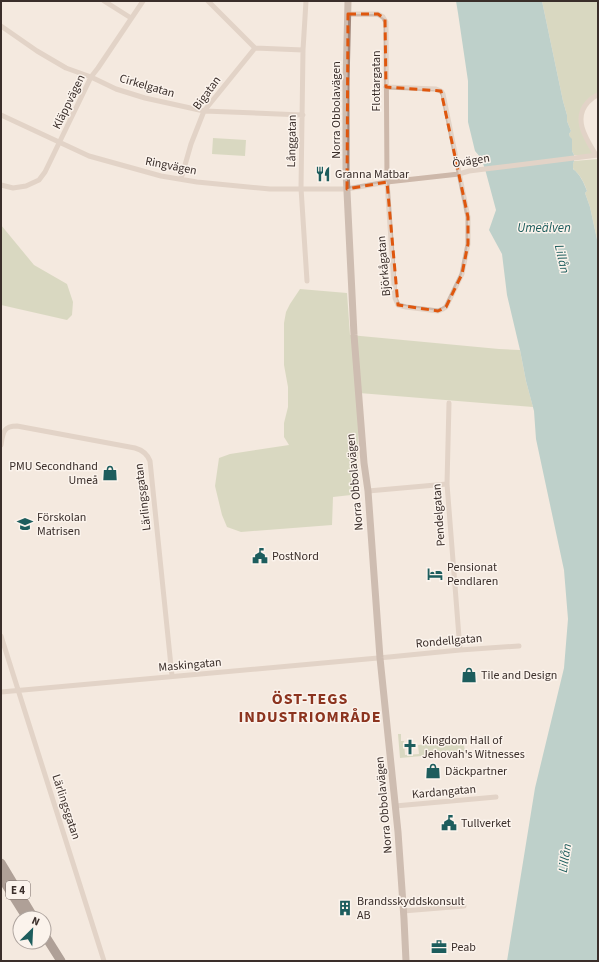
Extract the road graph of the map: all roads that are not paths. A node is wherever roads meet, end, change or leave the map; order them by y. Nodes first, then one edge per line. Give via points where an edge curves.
1 (104, 1) edge
2 (143, 1) edge
3 (208, 1) edge
4 (306, 1) edge
5 (348, 1) edge
6 (348, 14) junction
7 (131, 18) junction
8 (1, 26) edge
9 (255, 48) junction
10 (303, 50) junction
11 (91, 77) junction
12 (386, 87) junction
13 (598, 95) edge
14 (204, 110) junction
15 (1, 115) edge
16 (303, 115) junction
17 (60, 142) junction
18 (597, 155) edge
19 (459, 174) junction
20 (181, 179) junction
21 (387, 182) junction
22 (1, 184) edge
23 (301, 188) junction
24 (347, 189) junction
25 (307, 281) dead end
26 (449, 402) dead end
27 (1, 445) edge
28 (447, 484) junction
29 (368, 492) junction
30 (1, 636) edge
31 (519, 646) dead end
32 (460, 650) junction
33 (380, 658) junction
34 (172, 676) junction
35 (18, 690) junction
36 (1, 692) edge
37 (496, 797) dead end
38 (395, 806) junction
39 (1, 863) edge
40 (1, 877) edge
41 (464, 906) dead end
42 (22, 910) edge
43 (29, 910) edge
44 (404, 911) junction
45 (52, 947) edge
46 (47, 950) edge
47 (54, 961) edge
48 (61, 961) edge
49 (104, 961) edge
50 (406, 961) edge

1 - 7 street
2 - 7 street, Kläppvägen
3 - 9 street
4 - 10 street, Långgatan
5 - 6 street, Norra Obbolavägen
6 - 12 street, Flottargatan via 378,14 385,19
6 - 24 street, Norra Obbolavägen
7 - 11 street, Kläppvägen
8 - 11 street, Cirkelgatan via 66,68
9 - 10 street
9 - 14 street, Bigatan
10 - 16 street, Långgatan
11 - 14 street, Cirkelgatan via 116,89 145,98
11 - 17 street, Kläppvägen
12 - 19 street via 441,90
12 - 21 street, Flottargatan
13 - 18 street via 584,106 580,122
14 - 16 street, Cirkelgatan
14 - 20 street, Bigatan
15 - 17 street, Ringvägen
16 - 23 street, Långgatan
17 - 20 street, Ringvägen via 96,158
17 - 22 street, Kläppvägen via 39,180 13,188
18 - 19 street, Övägen
19 - 21 street, Övägen
19 - 21 street, Björkågatan via 468,217 468,244 462,274 446,307 438,310 398,305 395,298
20 - 23 street, Ringvägen via 258,188
21 - 24 street, Övägen
23 - 24 street, Ringvägen
23 - 25 street, Långgatan
24 - 29 street, Norra Obbolavägen via 354,335
26 - 28 street, Pendelgatan
27 - 34 street, Lärlingsgatan via 7,428 17,426 135,448 149,457
28 - 29 street
28 - 32 street, Pendelgatan
29 - 33 street, Norra Obbolavägen
30 - 35 street, Lärlingsgatan
31 - 32 street, Rondellgatan
32 - 33 street, Rondellgatan
33 - 34 street, Maskingatan
33 - 38 street, Norra Obbolavägen
34 - 35 street, Maskingatan
35 - 36 street, Maskingatan
35 - 49 street, Lärlingsgatan
37 - 38 street, Kardangatan
38 - 44 street, Norra Obbolavägen
39 - 43 highway, E 4
40 - 42 highway, E 4
41 - 44 street
44 - 50 street, Norra Obbolavägen
45 - 48 highway
46 - 47 highway

